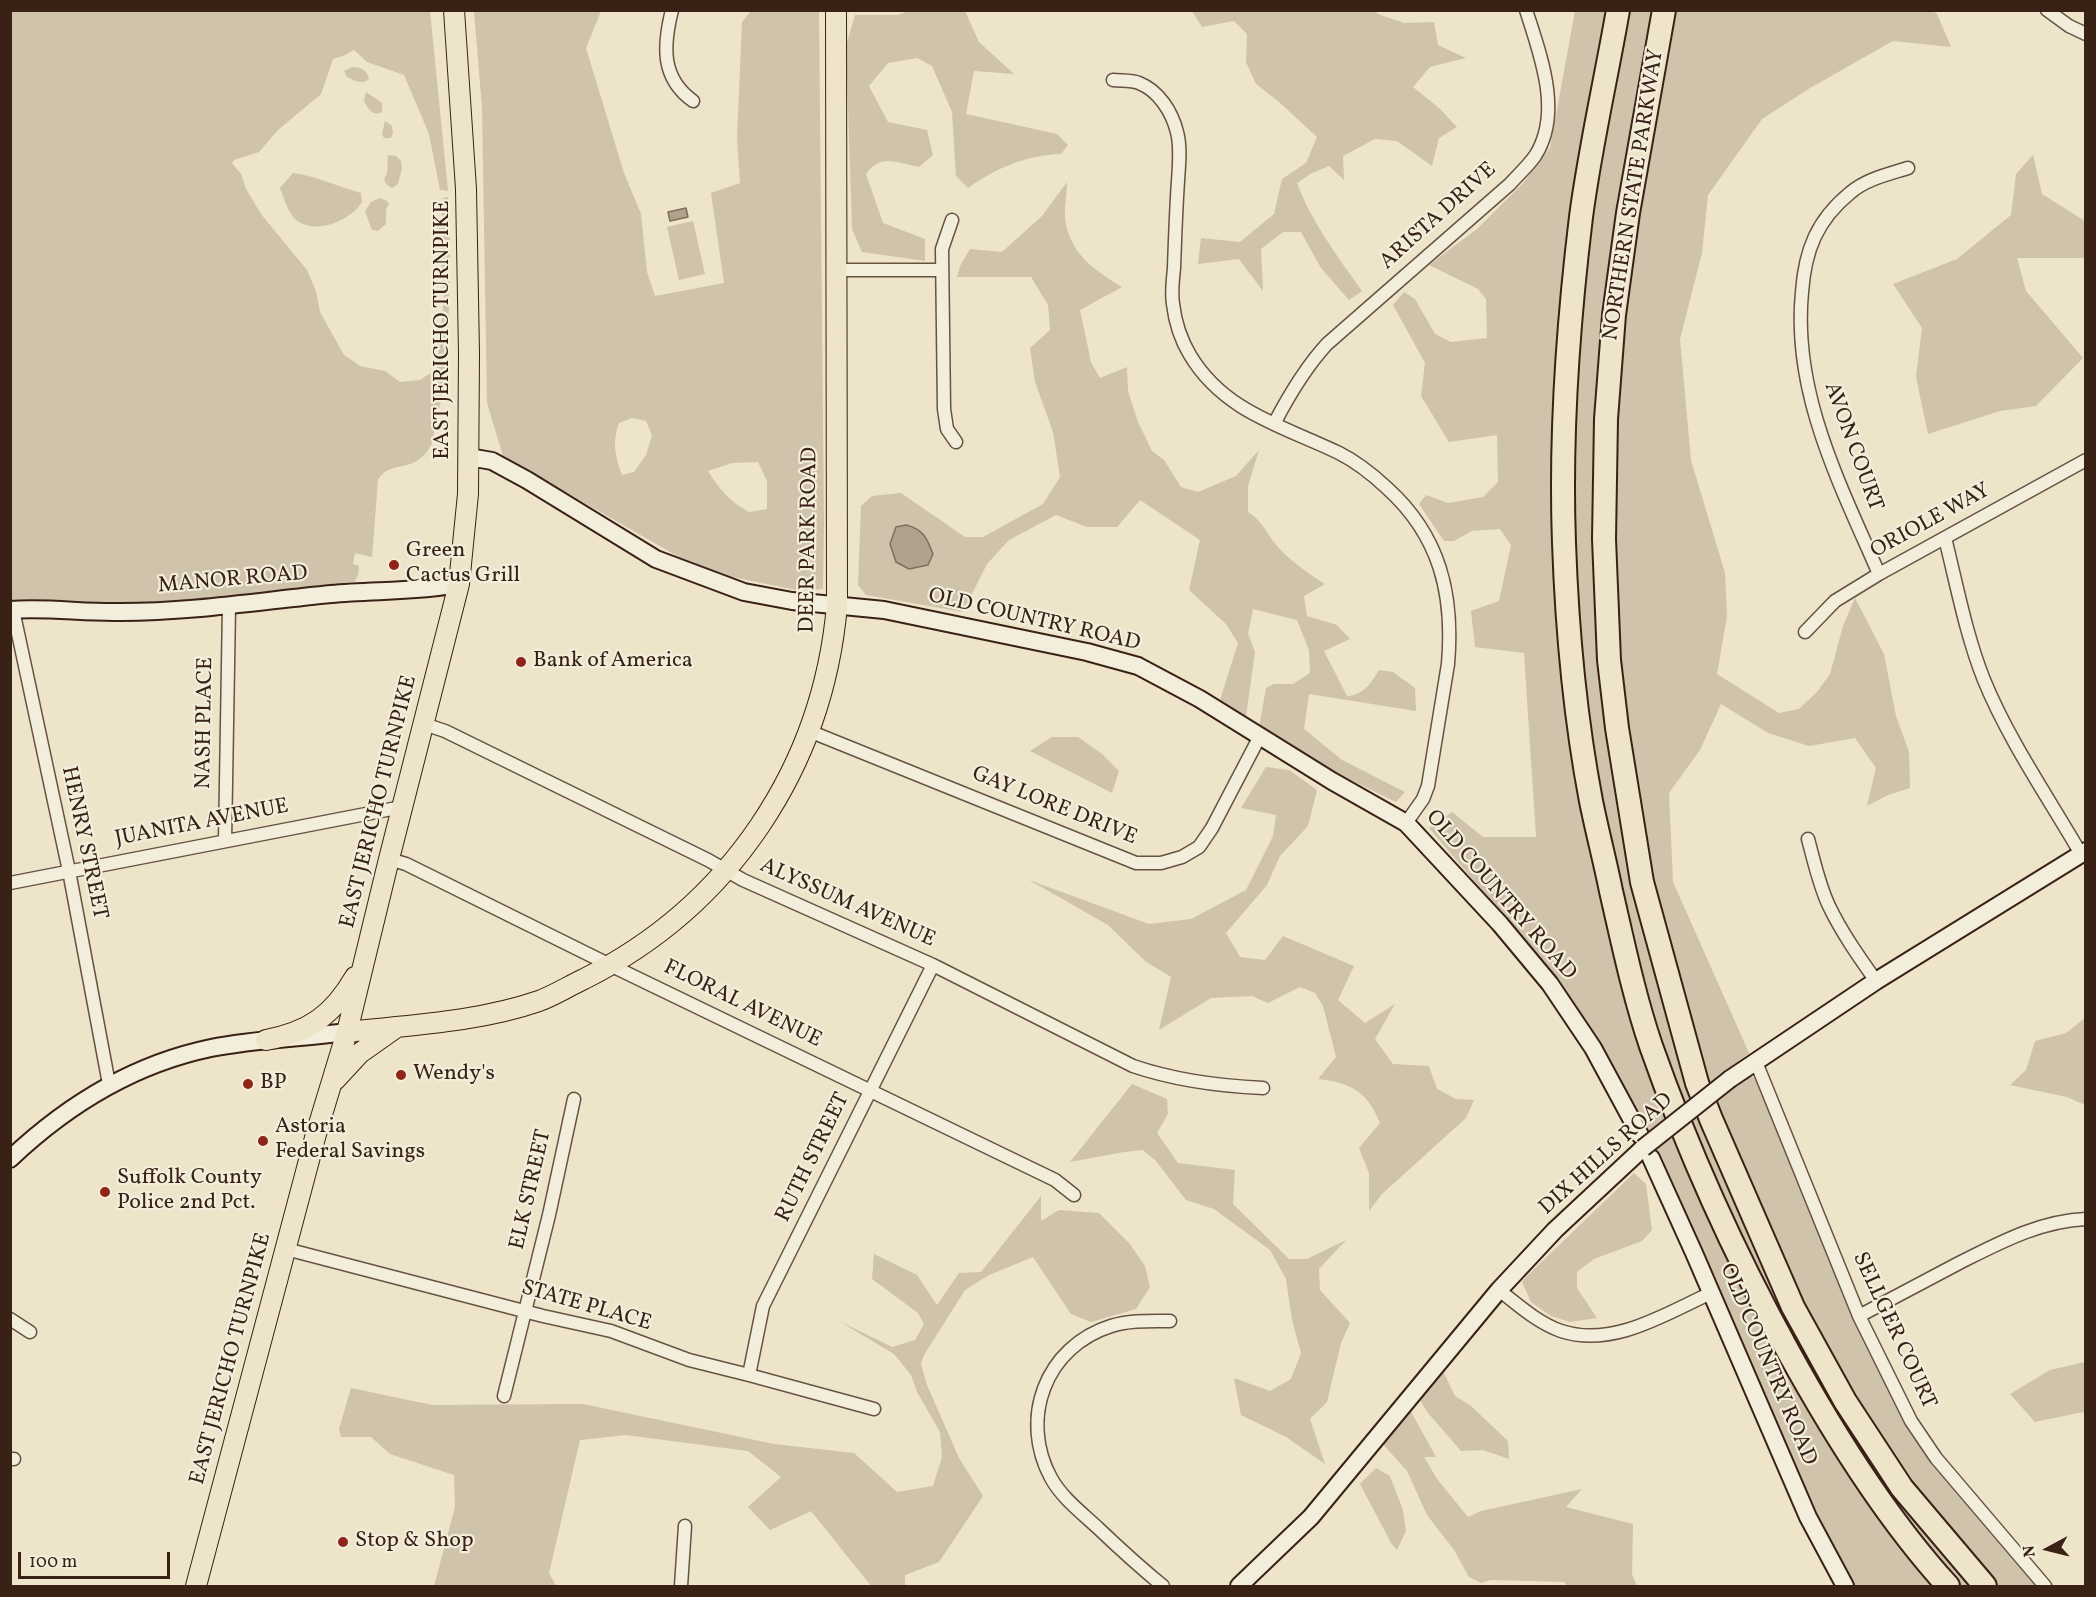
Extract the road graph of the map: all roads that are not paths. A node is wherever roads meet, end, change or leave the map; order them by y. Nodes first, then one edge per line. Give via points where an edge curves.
1 (454, 10) edge
2 (672, 10) edge
3 (836, 10) edge
4 (1526, 10) edge
5 (1618, 10) edge
6 (1664, 10) edge
7 (2047, 10) edge
8 (2085, 34) edge
9 (1113, 80) dead end
10 (693, 101) dead end
11 (1908, 168) dead end
12 (952, 220) dead end
13 (837, 270) junction
14 (942, 270) junction
15 (1274, 424) junction
16 (956, 442) dead end
17 (469, 457) junction
18 (2085, 460) edge
19 (1945, 538) junction
20 (1879, 574) junction
21 (459, 584) junction
22 (837, 605) junction
23 (230, 607) junction
24 (12, 610) edge
25 (1805, 632) dead end
26 (424, 724) junction
27 (809, 730) junction
28 (1260, 736) junction
29 (402, 807) junction
30 (1406, 823) junction
31 (1808, 839) dead end
32 (225, 841) junction
33 (2083, 852) edge
34 (388, 859) junction
35 (727, 870) junction
36 (69, 871) junction
37 (10, 883) edge
38 (364, 962) junction
39 (610, 965) junction
40 (933, 965) junction
41 (1876, 981) junction
42 (399, 1026) junction
43 (347, 1032) junction
44 (266, 1040) junction
45 (1756, 1062) junction
46 (109, 1084) junction
47 (331, 1084) junction
48 (1263, 1088) dead end
49 (871, 1090) junction
50 (574, 1100) dead end
51 (1640, 1135) dead end
52 (1652, 1158) dead end
53 (10, 1159) edge
54 (1074, 1195) dead end
55 (2085, 1219) edge
56 (286, 1249) junction
57 (1499, 1290) junction
58 (1711, 1293) junction
59 (525, 1311) junction
60 (1859, 1316) junction
61 (10, 1319) edge
62 (1170, 1321) dead end
63 (30, 1332) dead end
64 (749, 1375) junction
65 (504, 1396) dead end
66 (874, 1409) dead end
67 (685, 1526) dead end
68 (195, 1587) edge
69 (681, 1587) edge
70 (1163, 1587) edge
71 (1239, 1587) edge
72 (1845, 1587) edge
73 (1948, 1587) edge
74 (1985, 1587) edge
75 (2045, 1587) edge

1 - 17 main road, EAST JERICHO TURNPIKE via 466,189
2 - 10 street via 666,61 682,93
3 - 13 main road, DEER PARK ROAD
4 - 15 street, ARISTA DRIVE via 1548,92 1547,127 1535,156 1510,184 1327,344 1301,377
5 - 73 highway, NORTHERN STATE PARKWAY via 1582,213 1570,321 1564,462 1569,623 1591,799 1621,936 1650,1043 1719,1216 1757,1295 1826,1417 1908,1539
6 - 74 highway, NORTHERN STATE PARKWAY via 1626,224 1606,419 1604,539 1609,660 1642,882 1697,1083 1793,1307 1845,1401 1902,1488
7 - 8 street
9 - 15 street via 1139,82 1155,93 1169,110 1178,133 1173,302 1178,328 1189,353 1222,394
11 - 20 street, AVON COURT via 1851,191 1828,214 1812,240 1803,274 1800,309 1800,344 1819,427
12 - 14 street via 942,249
13 - 14 street
13 - 22 main road, DEER PARK ROAD
14 - 16 street via 944,409 947,429
15 - 30 street via 1369,471 1416,519 1440,567 1449,614 1448,664 1428,786
17 - 21 main road, EAST JERICHO TURNPIKE
17 - 22 main road, OLD COUNTRY ROAD via 492,461 656,559 690,573 744,592
18 - 19 street, ORIOLE WAY
19 - 20 street, ORIOLE WAY
19 - 33 street via 1984,681
20 - 25 street, ORIOLE WAY via 1835,601
21 - 23 main road, MANOR ROAD
21 - 26 main road, EAST JERICHO TURNPIKE
22 - 27 main road, DEER PARK ROAD via 823,692
22 - 28 main road, OLD COUNTRY ROAD via 974,627 1138,666
23 - 24 main road, MANOR ROAD via 119,612
23 - 32 street, NASH PLACE
24 - 36 street, HENRY STREET
26 - 29 main road, EAST JERICHO TURNPIKE
26 - 35 street, ALYSSUM AVENUE
27 - 28 street, GAY LORE DRIVE via 1136,863 1161,863 1199,847
27 - 35 main road, DEER PARK ROAD via 768,812
28 - 30 main road, OLD COUNTRY ROAD
29 - 32 street, JUANITA AVENUE
29 - 34 main road, EAST JERICHO TURNPIKE
30 - 51 main road, OLD COUNTRY ROAD via 1550,984 1593,1048
31 - 41 street via 1829,905
32 - 36 street, JUANITA AVENUE
33 - 41 main road, DIX HILLS ROAD
34 - 38 main road, EAST JERICHO TURNPIKE
34 - 39 street, FLORAL AVENUE via 406,864
35 - 39 main road, DEER PARK ROAD via 678,918
35 - 40 street, ALYSSUM AVENUE
36 - 37 street, JUANITA AVENUE
36 - 46 street, HENRY STREET
38 - 42 main road via 367,1012 375,1021
38 - 43 main road, EAST JERICHO TURNPIKE
38 - 44 main road via 347,991 322,1018 302,1030
39 - 42 main road, DEER PARK ROAD via 542,1000 506,1011
39 - 49 street, FLORAL AVENUE
40 - 48 street, ALYSSUM AVENUE via 1133,1066 1159,1075
40 - 49 street, RUTH STREET
41 - 45 main road, DIX HILLS ROAD
42 - 43 main road, DEER PARK ROAD
42 - 47 main road via 360,1053
43 - 44 main road
43 - 47 main road, EAST JERICHO TURNPIKE
44 - 46 main road via 185,1054
45 - 57 main road, DIX HILLS ROAD, bridge via 1643,1148 1555,1230
45 - 60 street, SELLGER COURT
46 - 53 main road via 35,1136
47 - 56 main road, EAST JERICHO TURNPIKE
49 - 54 street, FLORAL AVENUE via 1055,1180
49 - 64 street, RUTH STREET via 763,1306
50 - 59 street, ELK STREET
52 - 58 main road, OLD COUNTRY ROAD
55 - 60 street via 2035,1227 2002,1241
56 - 59 street, STATE PLACE
56 - 68 main road, EAST JERICHO TURNPIKE
57 - 58 street via 1542,1322 1580,1335 1635,1328
57 - 71 main road, DIX HILLS ROAD via 1311,1517
58 - 72 main road, OLD COUNTRY ROAD via 1808,1517
59 - 64 street, STATE PLACE via 611,1332 688,1360
59 - 65 street, ELK STREET
60 - 75 street, SELLGER COURT via 1911,1421 1936,1458
61 - 63 street
62 - 70 street via 1110,1326 1078,1342 1051,1373 1037,1413 1040,1447 1052,1480 1067,1500
64 - 66 street, STATE PLACE
67 - 69 street

